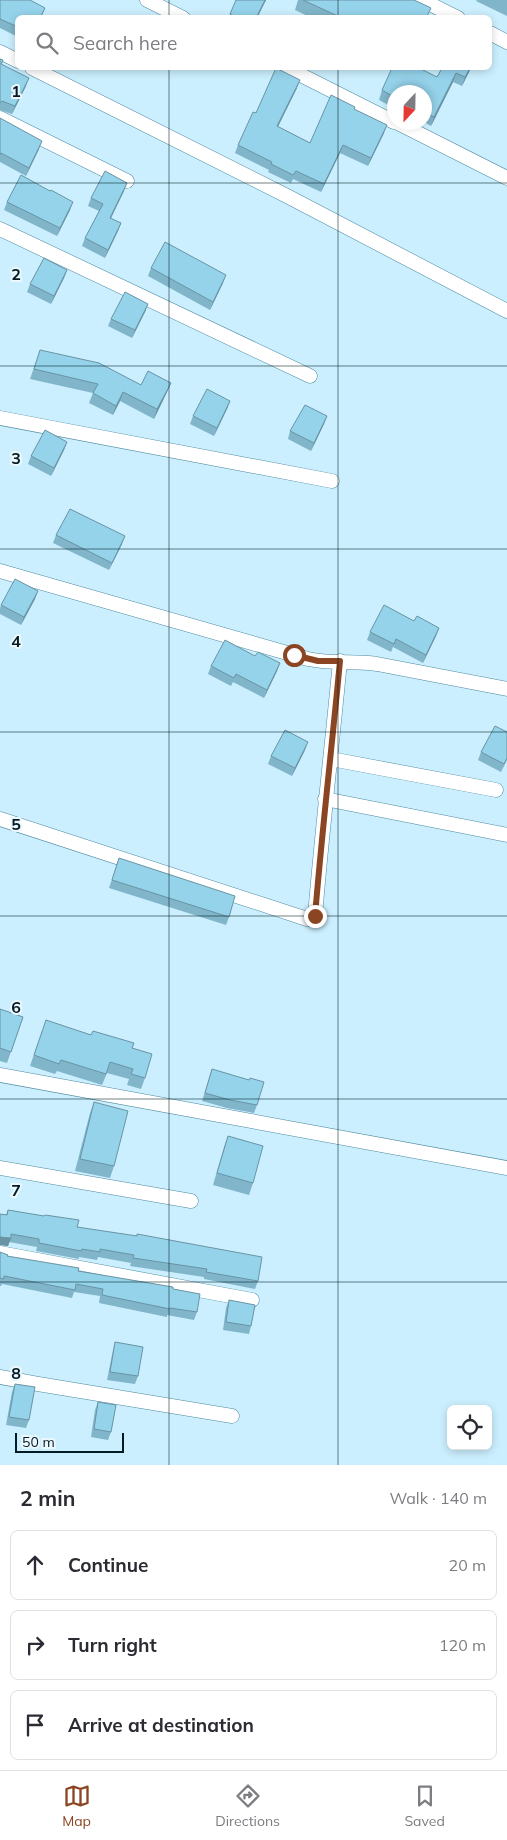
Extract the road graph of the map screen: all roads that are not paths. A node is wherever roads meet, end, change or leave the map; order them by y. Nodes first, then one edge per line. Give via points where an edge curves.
1 (147, 0) edge
2 (422, 0) edge
3 (177, 15) edge
4 (452, 15) edge
5 (492, 34) edge
6 (507, 42) edge
7 (0, 52) edge
8 (15, 60) edge
9 (36, 70) edge
10 (291, 70) edge
11 (0, 118) edge
12 (387, 118) edge
13 (411, 130) edge
14 (507, 178) edge
15 (127, 180) dead end
16 (0, 229) edge
17 (507, 311) edge
18 (310, 376) dead end
19 (0, 418) edge
20 (332, 481) dead end
21 (0, 571) edge
22 (340, 661) junction
23 (507, 689) edge
24 (331, 758) junction
25 (496, 790) dead end
26 (325, 799) junction
27 (0, 819) edge
28 (507, 835) edge
29 (0, 1075) edge
30 (0, 1168) edge
31 (507, 1168) edge
32 (191, 1201) dead end
33 (0, 1254) edge
34 (252, 1300) dead end
35 (0, 1377) edge
36 (232, 1416) dead end

1 - 3 street
2 - 4 street
5 - 6 street
7 - 8 street
9 - 17 street
10 - 12 street
11 - 15 street
13 - 14 street
16 - 18 street
19 - 20 street
21 - 22 street via 308,659
22 - 23 street via 377,664
22 - 24 street
24 - 25 street
24 - 26 street
26 - 27 street via 315,916 312,919
26 - 28 street
29 - 31 street
30 - 32 street
33 - 34 street
35 - 36 street

